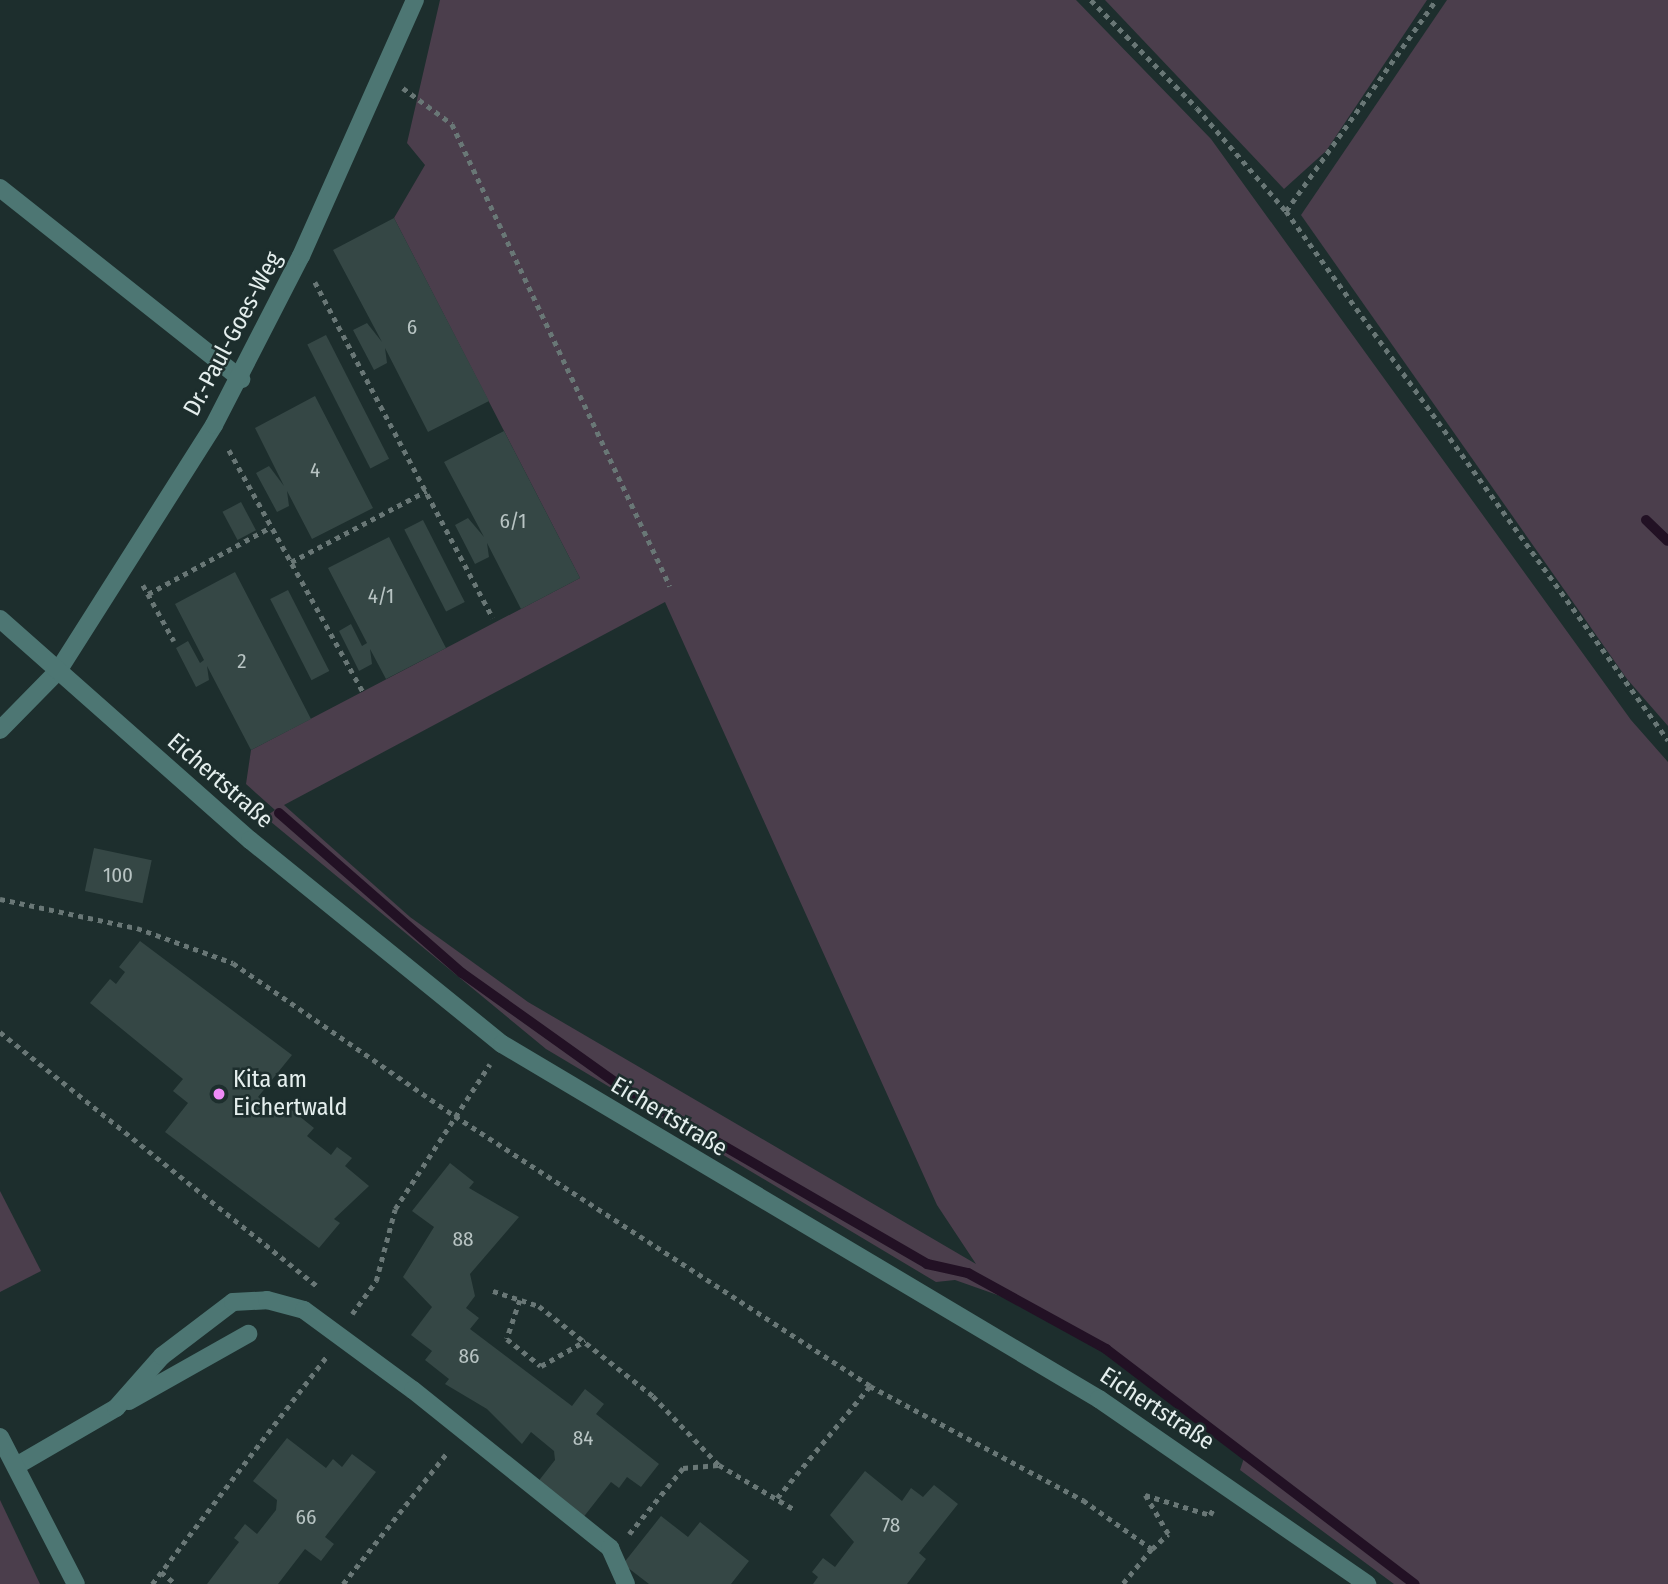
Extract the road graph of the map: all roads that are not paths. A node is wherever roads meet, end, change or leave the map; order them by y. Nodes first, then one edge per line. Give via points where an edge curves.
1 (415, 0) edge
2 (0, 188) edge
3 (241, 379) junction
4 (0, 619) edge
5 (58, 671) junction
6 (0, 730) edge
7 (248, 1334) dead end
8 (116, 1408) junction
9 (0, 1437) edge
10 (16, 1466) junction
11 (76, 1584) edge
12 (626, 1584) edge
13 (1367, 1584) edge

1 - 3 street, Dr.-Paul-Goes-Weg via 386,75
2 - 3 street
3 - 5 street, Dr.-Paul-Goes-Weg
4 - 5 street, Eichertstraße
5 - 6 street, Dr.-Paul-Goes-Weg
5 - 13 street, Eichertstraße via 250,840 502,1044 1099,1399
7 - 8 street
8 - 10 street
8 - 12 street via 162,1356 233,1302 267,1300 304,1310 613,1554
9 - 10 street
10 - 11 street

